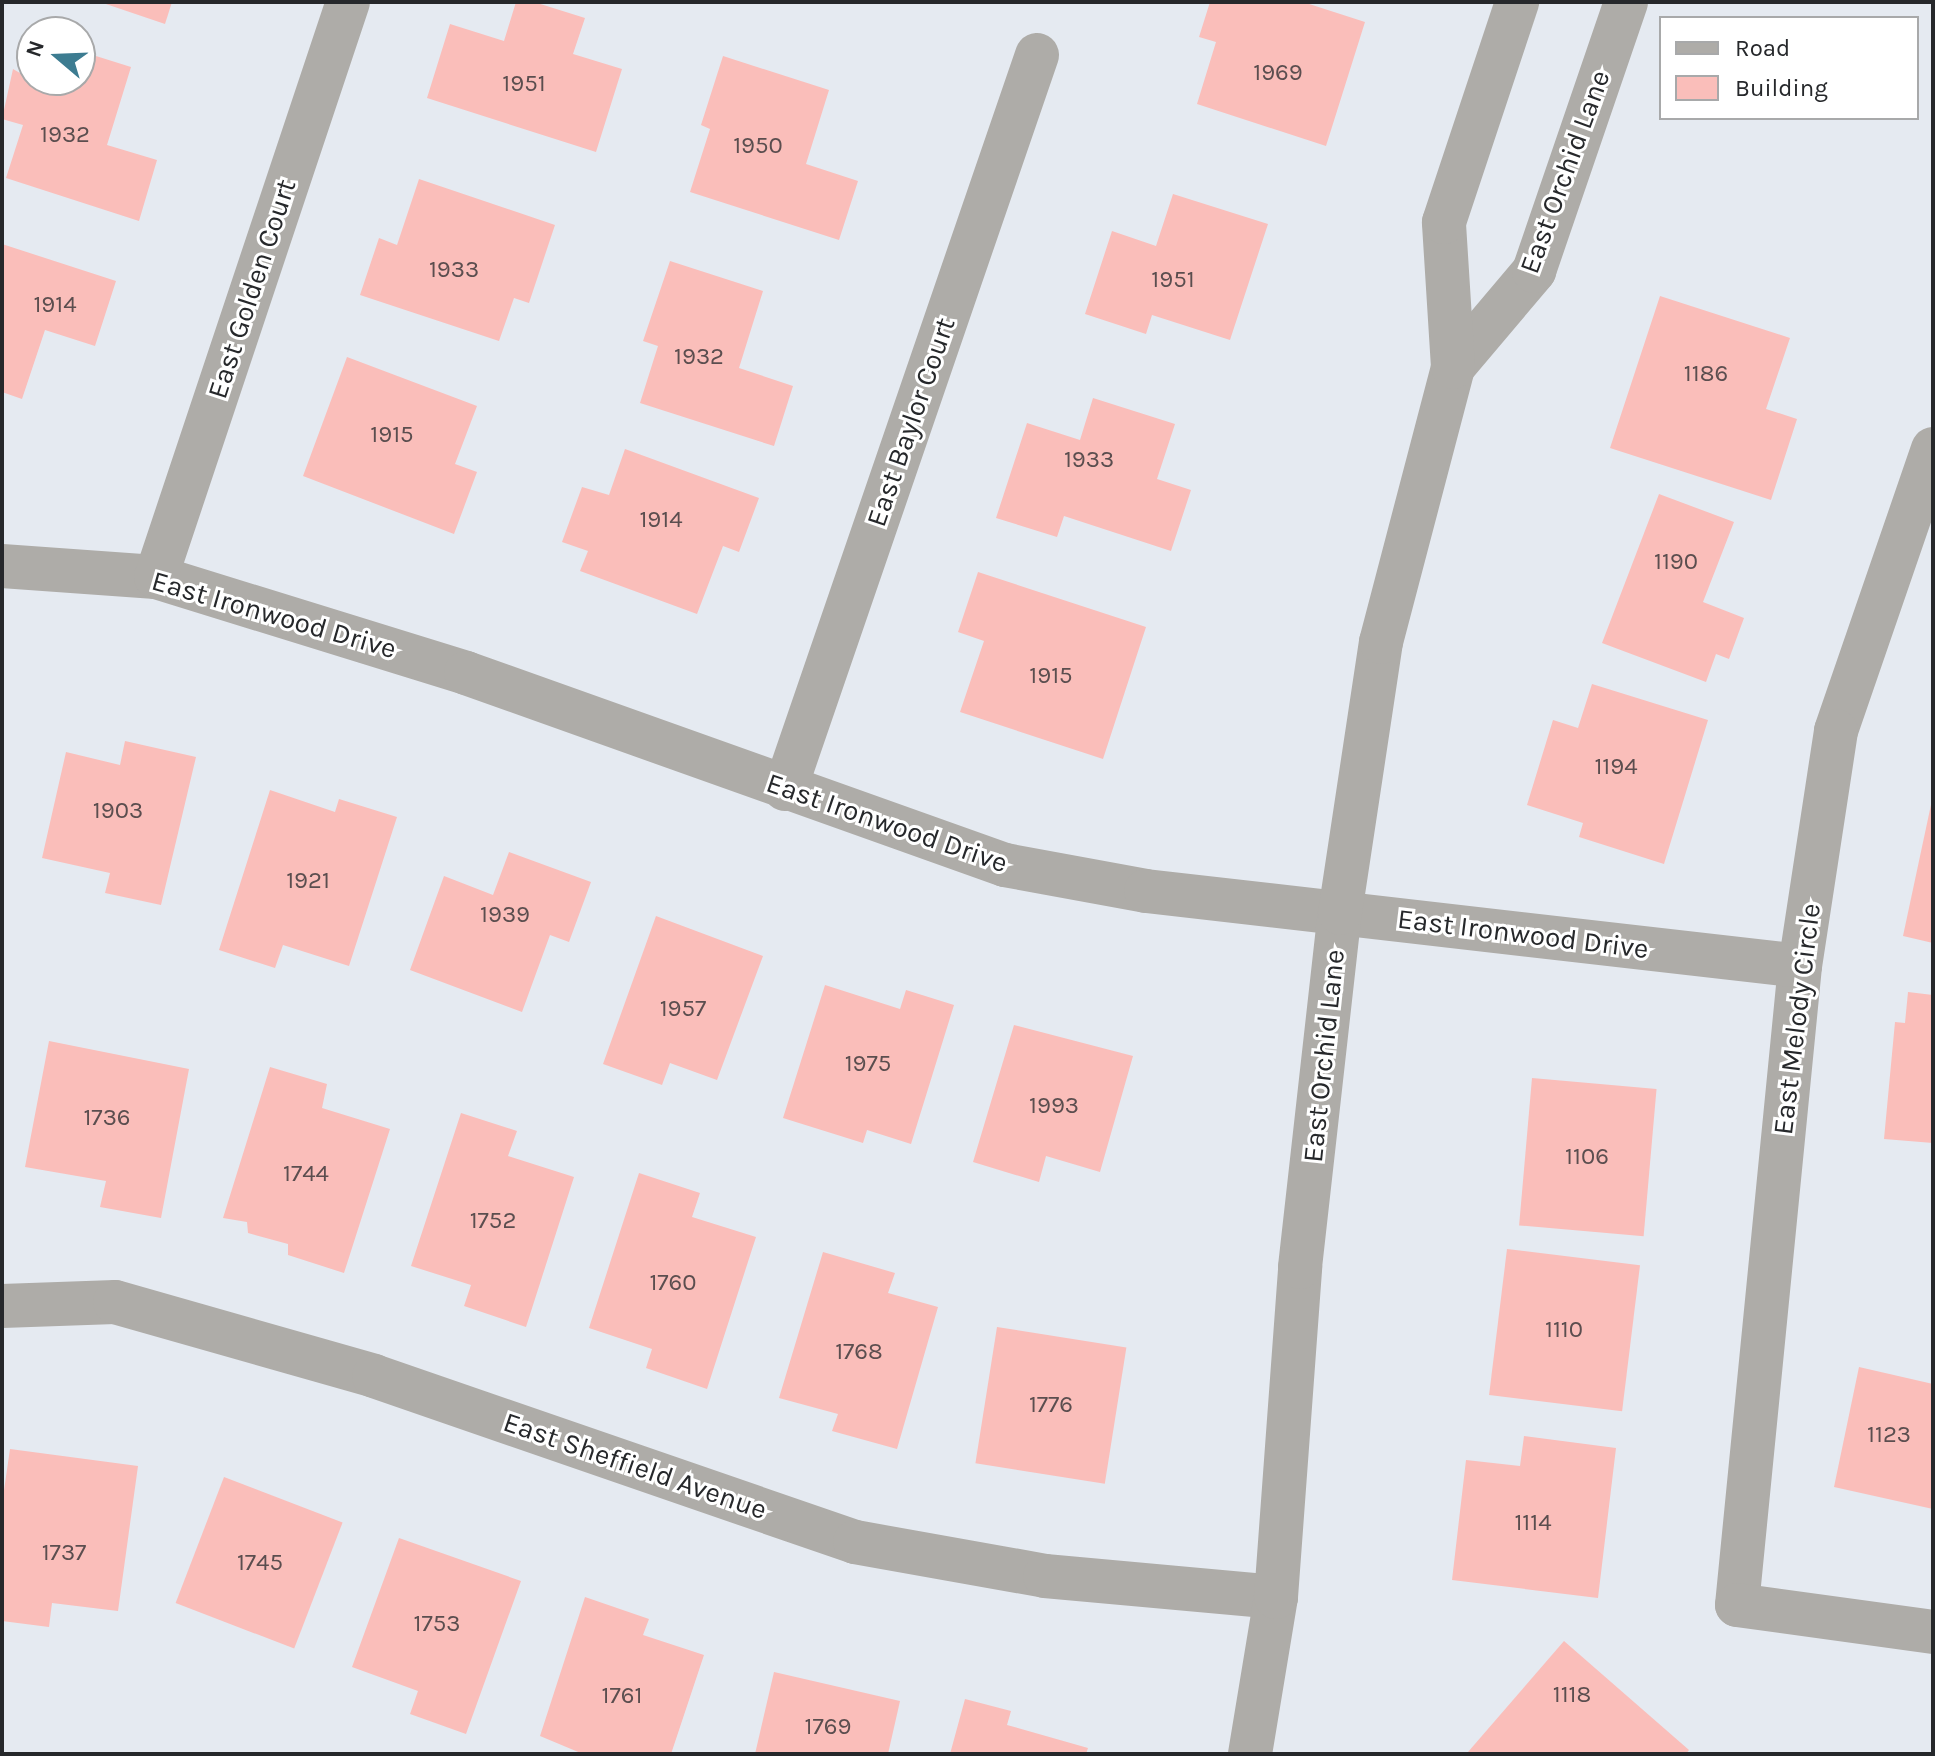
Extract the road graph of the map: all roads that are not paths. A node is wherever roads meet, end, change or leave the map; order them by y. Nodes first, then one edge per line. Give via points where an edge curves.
1 (348, 2) edge
2 (1517, 2) edge
3 (1626, 2) edge
4 (1037, 55) dead end
5 (1453, 367) junction
6 (1933, 449) edge
7 (2, 566) edge
8 (156, 577) junction
9 (785, 789) junction
10 (1340, 913) junction
11 (1800, 966) junction
12 (2, 1306) edge
13 (1276, 1597) junction
14 (1933, 1632) edge
15 (1250, 1754) edge

1 - 8 street, East Golden Court
2 - 5 street, East Orchid Lane via 1444,222
3 - 5 street, East Orchid Lane via 1534,271
4 - 9 street, East Baylor Court
5 - 10 street, East Orchid Lane via 1381,642
6 - 11 street, East Melody Circle via 1836,731
7 - 8 street, East Ironwood Drive
8 - 9 street, East Ironwood Drive via 466,673
9 - 10 street, East Ironwood Drive via 1005,865 1146,891
10 - 11 street, East Ironwood Drive
10 - 13 street, East Orchid Lane via 1300,1267
11 - 14 street, East Melody Circle via 1737,1605
12 - 13 street, East Sheffield Avenue via 115,1302 374,1376 855,1542 1045,1576
13 - 15 street, East Orchid Lane

